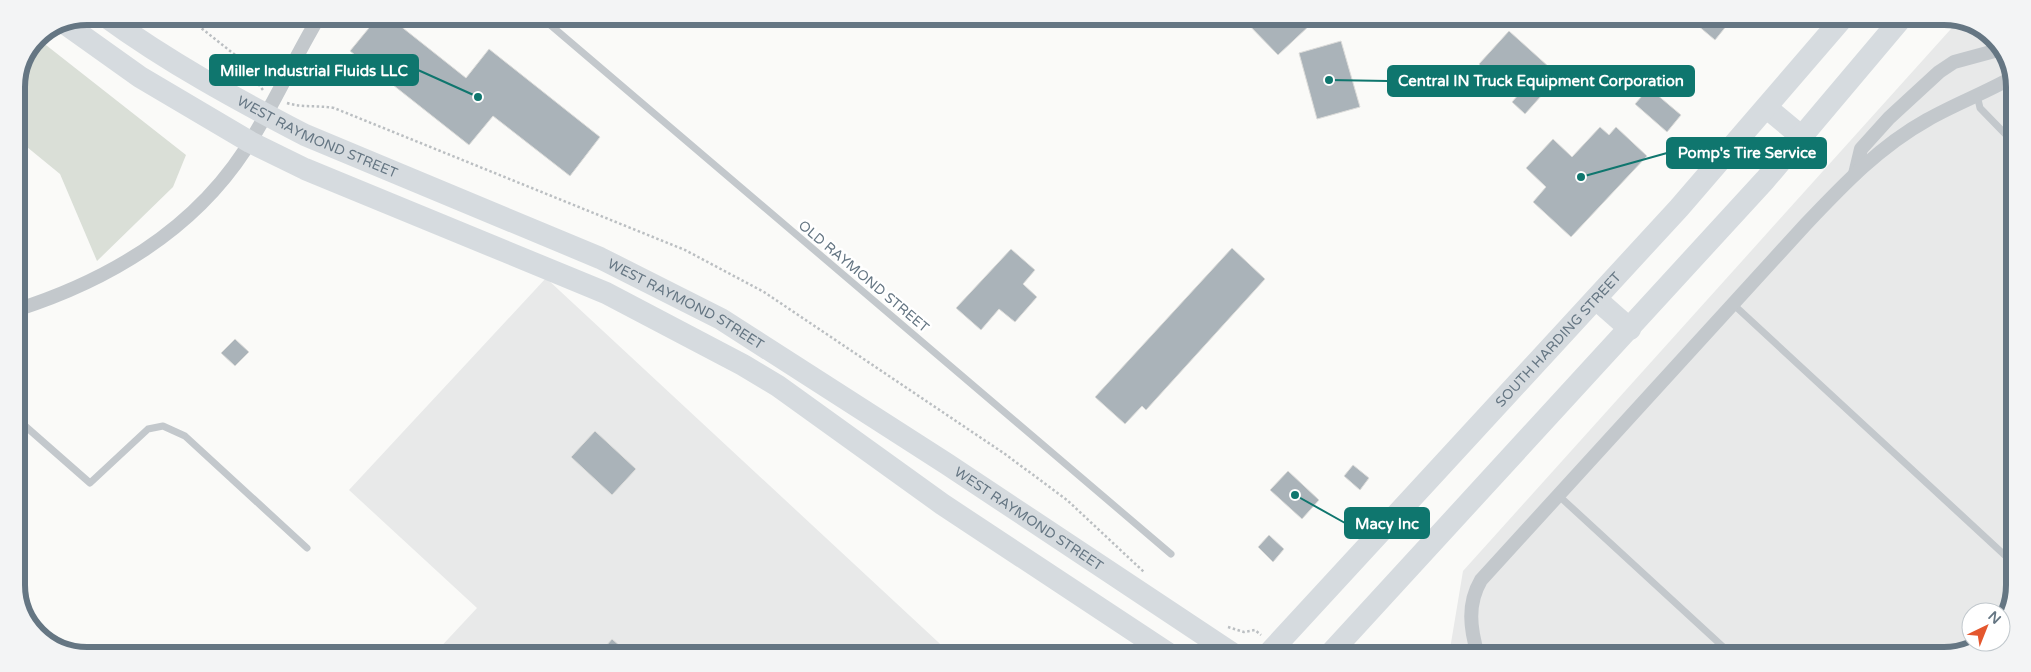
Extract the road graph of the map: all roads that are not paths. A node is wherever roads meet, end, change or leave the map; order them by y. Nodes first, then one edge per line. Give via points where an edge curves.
1 (118, 25) edge
2 (316, 25) edge
3 (550, 25) edge
4 (1837, 25) edge
5 (1896, 25) edge
6 (71, 27) edge
7 (1994, 51) edge
8 (2006, 81) edge
9 (1977, 95) junction
10 (1767, 108) junction
11 (257, 129) junction
12 (2006, 135) edge
13 (1802, 137) junction
14 (1856, 174) junction
15 (1596, 299) junction
16 (1734, 305) junction
17 (25, 307) edge
18 (1630, 329) junction
19 (25, 426) edge
20 (1558, 495) junction
21 (307, 548) dead end
22 (1171, 554) dead end
23 (2006, 556) edge
24 (1158, 647) edge
25 (1222, 647) edge
26 (1274, 647) edge
27 (1335, 647) edge
28 (1476, 647) edge
29 (1723, 647) edge

1 - 11 main road, WEST RAYMOND STREET via 192,74
2 - 11 street
3 - 22 lane, OLD RAYMOND STREET
4 - 10 main road, SOUTH HARDING STREET
5 - 13 main road
6 - 11 main road, WEST RAYMOND STREET via 140,77
7 - 14 street via 1954,62 1939,72 1861,149
8 - 9 street
9 - 12 lane via 1980,108
9 - 14 street via 1914,128 1884,148
10 - 13 main road
10 - 15 main road, SOUTH HARDING STREET
11 - 17 street via 229,172 205,199 148,247 80,287
11 - 24 main road, WEST RAYMOND STREET via 305,169 588,285 642,310 743,365 778,386 942,504
11 - 25 main road, WEST RAYMOND STREET via 305,135 600,258 721,319
13 - 18 main road
14 - 16 street via 1806,224
15 - 18 main road
15 - 26 main road, SOUTH HARDING STREET
16 - 20 street
16 - 23 lane
18 - 27 main road
19 - 21 lane via 90,483 148,428 163,426 185,436
20 - 28 street via 1476,588 1470,617
20 - 29 lane

